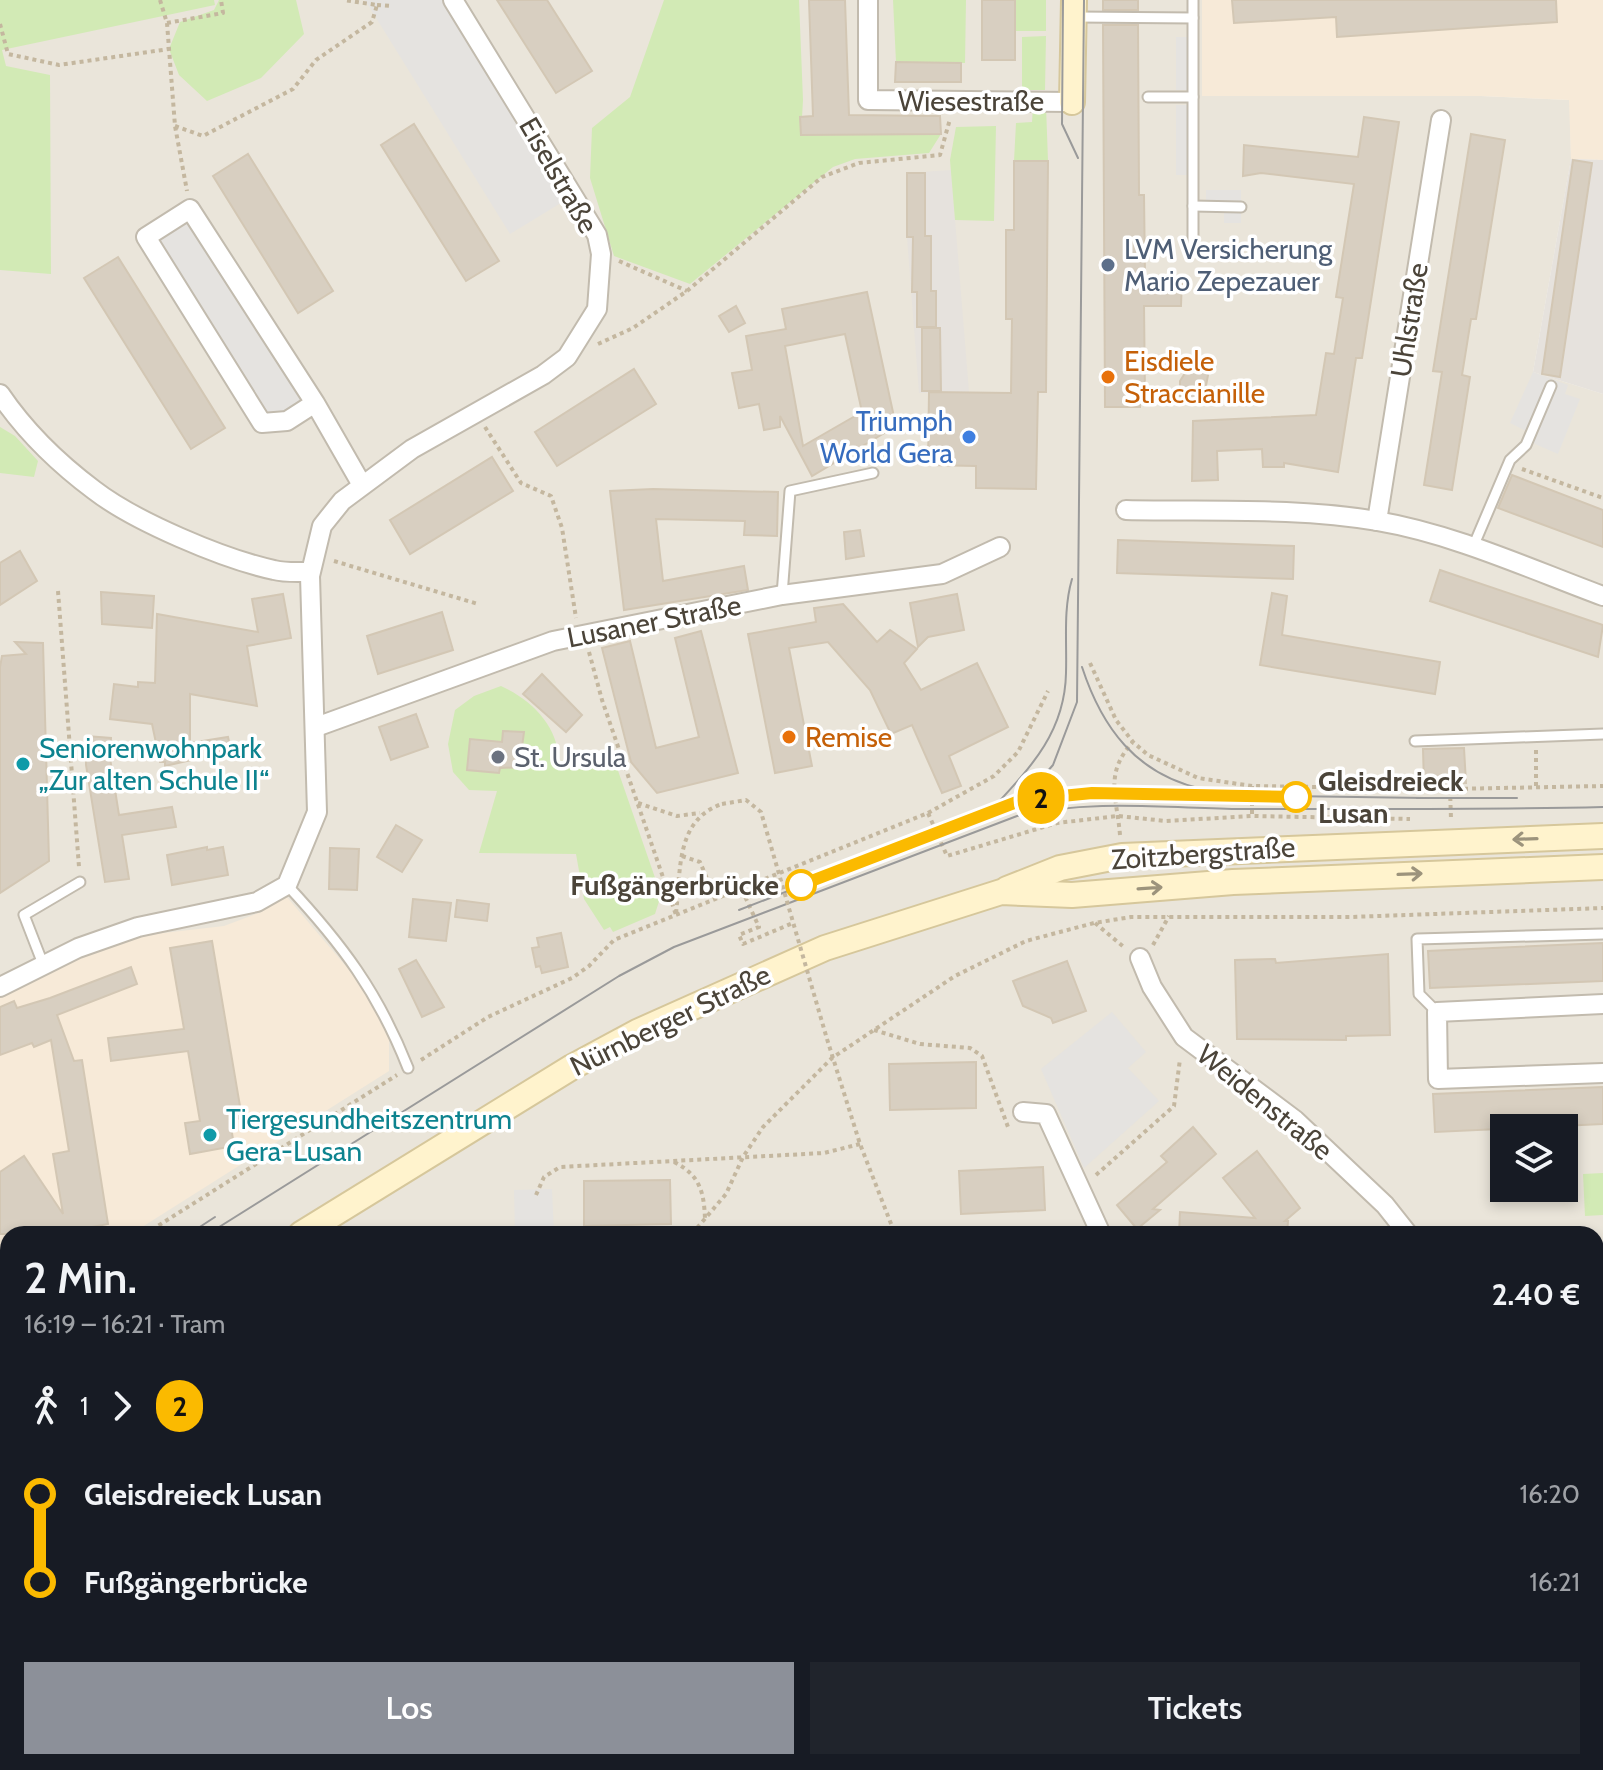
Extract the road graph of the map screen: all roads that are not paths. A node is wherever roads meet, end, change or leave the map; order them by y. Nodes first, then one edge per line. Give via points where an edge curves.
1 (453, 0) edge
2 (868, 0) edge
3 (1193, 0) edge
4 (1074, 8) edge
5 (1193, 18) junction
6 (1148, 97) dead end
7 (1193, 97) junction
8 (1072, 102) joint
9 (1441, 120) dead end
10 (1193, 206) junction
11 (1241, 207) dead end
12 (1193, 242) dead end
13 (1551, 386) dead end
14 (0, 394) edge
15 (315, 403) junction
16 (873, 473) dead end
17 (362, 485) junction
18 (1126, 510) dead end
19 (1377, 521) junction
20 (1000, 547) dead end
21 (1473, 548) junction
22 (311, 563) junction
23 (782, 595) junction
24 (1603, 596) edge
25 (316, 727) junction
26 (1603, 734) edge
27 (1415, 741) dead end
28 (1603, 836) edge
29 (1603, 867) edge
30 (80, 882) road end
31 (287, 885) junction
32 (1001, 892) junction
33 (1072, 895) joint
34 (1603, 934) edge
35 (1140, 958) road end
36 (43, 964) junction
37 (0, 987) edge
38 (1603, 1004) edge
39 (1437, 1012) junction
40 (408, 1068) road end
41 (1603, 1073) edge
42 (1023, 1112) dead end
43 (314, 1226) edge
44 (1098, 1226) edge
45 (1402, 1226) edge

1 - 17 street, Eiselstraße via 597,235 597,309 567,357 412,449
2 - 8 street, Wiesestraße via 868,100
3 - 5 lane
4 - 5 lane
4 - 8 main road, Wiesestraße
5 - 7 lane
6 - 7 lane
7 - 10 lane
9 - 19 street, Uhlstraße
10 - 11 lane
10 - 12 lane
13 - 21 lane via 1526,445 1509,464
14 - 22 street via 23,427 95,492 160,527 240,560 277,571
15 - 15 street via 190,209 146,237 262,423 287,421
15 - 17 street
16 - 23 lane via 790,491
17 - 22 street, Eiselstraße via 322,526
18 - 19 street
19 - 21 street
20 - 23 street, Lusaner Straße via 942,574
21 - 24 street
22 - 25 street
23 - 25 street, Lusaner Straße via 527,650
25 - 31 street via 317,812
26 - 27 lane
28 -> 32 main road, Zoitzbergstraße via 1122,856 1060,868
33 -> 29 main road, Zoitzbergstraße via 1233,882
30 - 36 lane via 24,915
31 - 36 street via 257,902 138,927
31 - 40 lane via 363,974
32 - 33 main road, Nürnberger Straße
32 - 43 main road, Nürnberger Straße via 825,948 637,1032
34 - 39 lane via 1417,939 1419,994
35 - 45 street, Weidenstraße via 1184,1037 1295,1120
36 - 37 street
38 - 39 street
39 - 41 street via 1438,1079
42 - 44 street via 1046,1114

